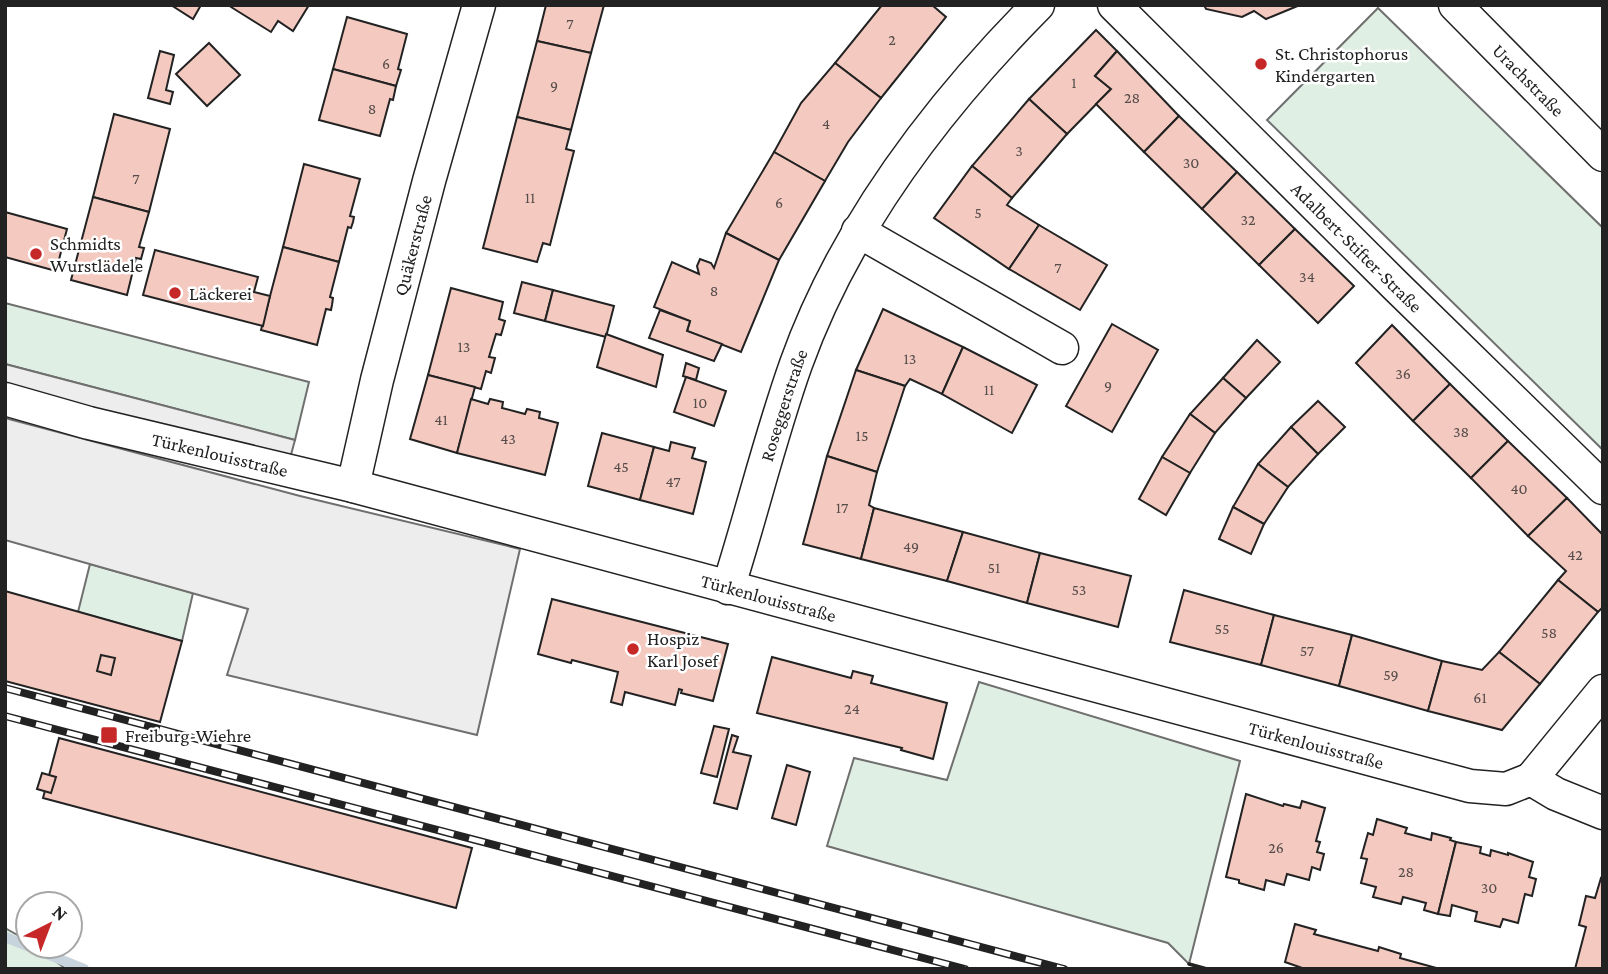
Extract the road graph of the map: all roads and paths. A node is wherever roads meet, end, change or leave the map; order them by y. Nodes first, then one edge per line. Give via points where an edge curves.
1 (479, 5) edge
2 (1038, 5) edge
3 (1114, 5) edge
4 (1455, 5) edge
5 (1603, 155) edge
6 (858, 231) junction
7 (1062, 348) dead end
8 (5, 399) edge
9 (353, 486) junction
10 (1603, 488) edge
11 (728, 588) junction
12 (1603, 691) edge
13 (1531, 779) junction
14 (1603, 813) edge

1 - 9 street, Quäkerstraße via 422,207
2 - 6 street, Roseggerstraße via 940,113
3 - 10 street, Adalbert-Stifter-Straße
4 - 5 street, Urachstraße
6 - 7 street
6 - 11 street, Roseggerstraße via 797,361
8 - 9 street, Türkenlouisstraße
9 - 11 street, Türkenlouisstraße
11 - 13 street, Türkenlouisstraße via 1470,786 1506,789
12 - 13 street
13 - 14 street

